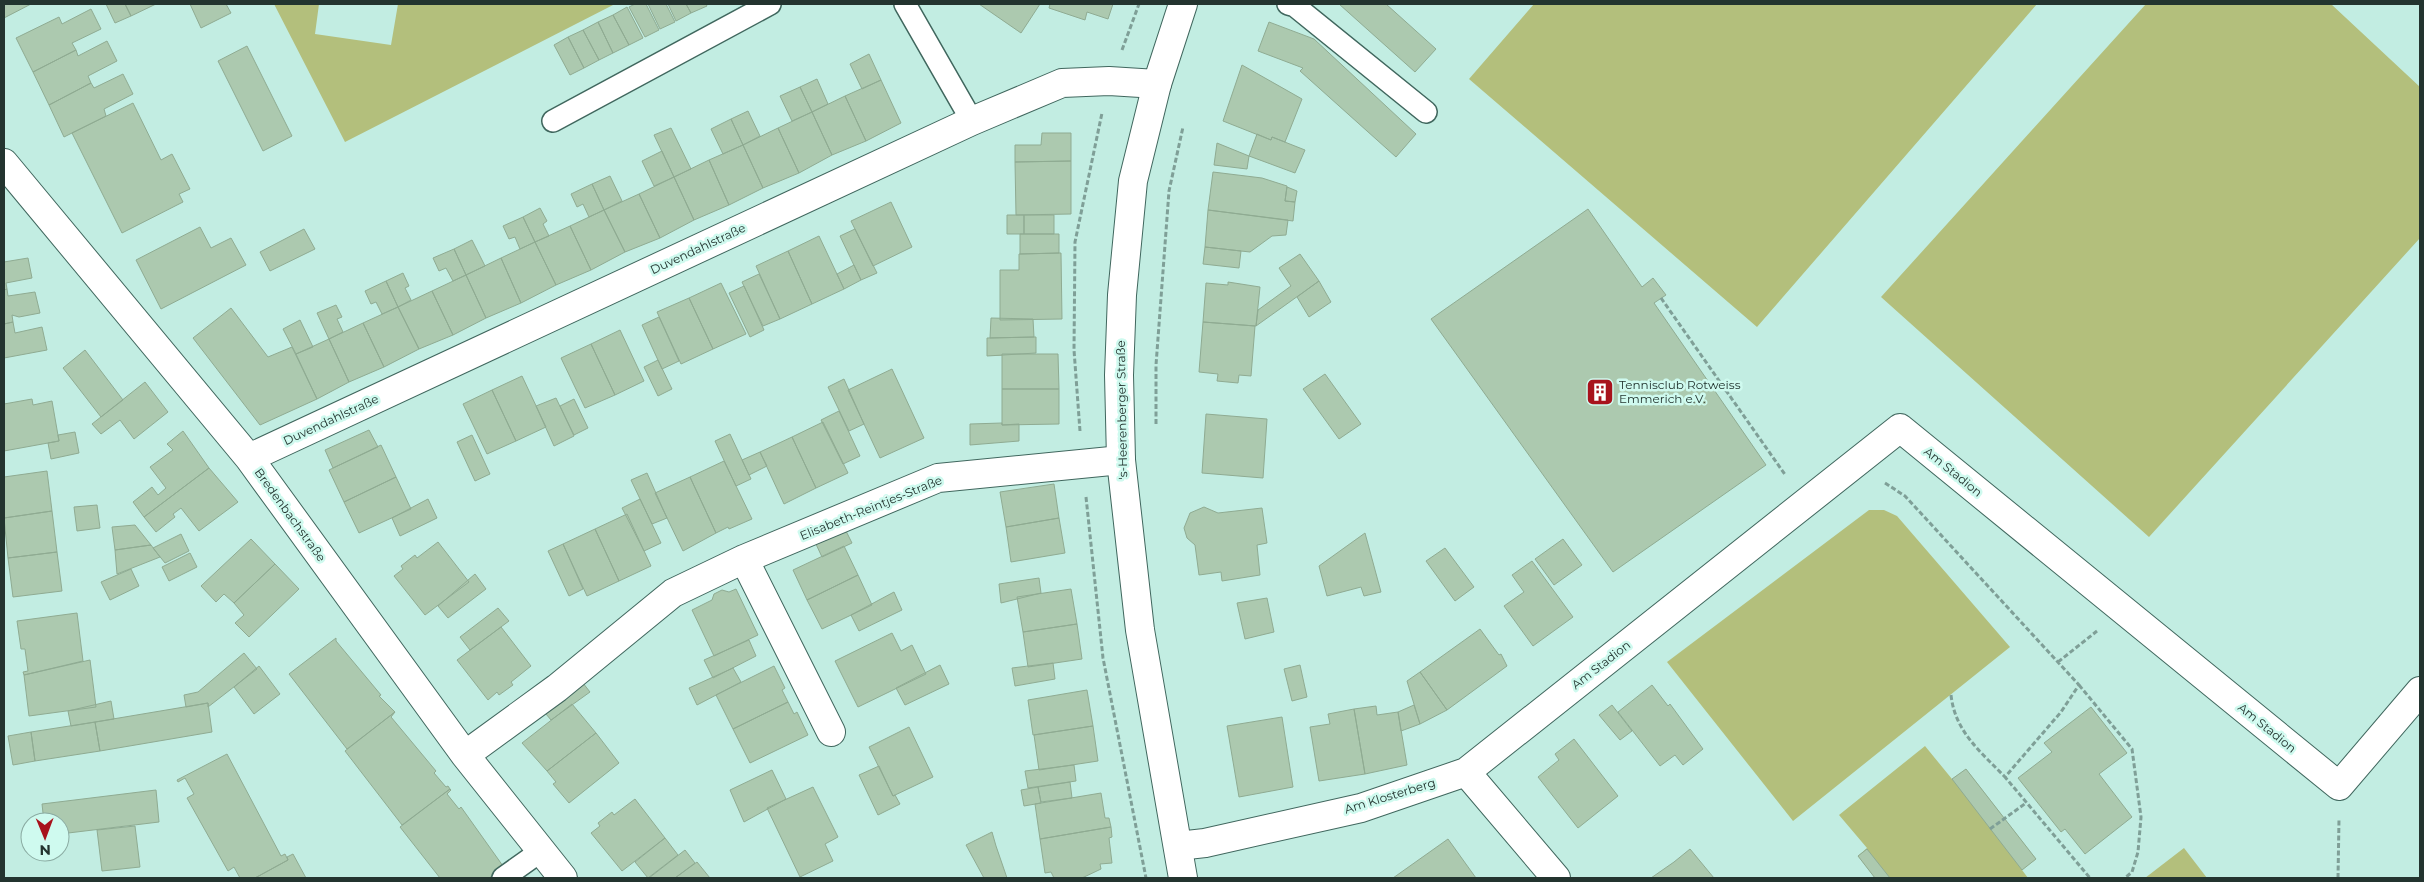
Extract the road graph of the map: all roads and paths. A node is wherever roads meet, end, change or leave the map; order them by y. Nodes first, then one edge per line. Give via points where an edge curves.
1 (770, 4) edge
2 (905, 4) edge
3 (1183, 4) edge
4 (1288, 4) edge
5 (1157, 84) junction
6 (1426, 112) dead end
7 (553, 121) dead end
8 (972, 121) junction
9 (1183, 124) dead end
10 (4, 163) edge
11 (1661, 298) dead end
12 (1156, 432) dead end
13 (249, 458) junction
14 (1121, 460) junction
15 (1855, 463) junction
16 (1805, 503) junction
17 (744, 559) junction
18 (2122, 610) junction
19 (2058, 662) junction
20 (2078, 685) junction
21 (2420, 691) edge
22 (1951, 695) dead end
23 (831, 732) dead end
24 (465, 755) junction
25 (1466, 772) junction
26 (2005, 777) junction
27 (2339, 786) junction
28 (2026, 803) junction
29 (1990, 829) dead end
30 (1178, 846) junction
31 (541, 850) junction
32 (503, 878) edge
33 (563, 878) edge
34 (1183, 878) edge
35 (1556, 878) edge
36 (2090, 878) edge
37 (2125, 878) edge
38 (2338, 878) edge

1 - 7 lane
2 - 8 lane
3 - 5 street, 's-Heerenberger Straße
4 - 6 lane via 1295,6
5 - 8 street, Duvendahlstraße via 1062,83
5 - 14 street, 's-Heerenberger Straße via 1133,181 1123,285 1119,375
8 - 13 street, Duvendahlstraße
9 - 12 path via 1170,191 1156,365
10 - 13 street, Bredenbachstraße
11 - 16 path
13 - 24 street, Bredenbachstraße
14 - 17 street, Elisabeth-Reintjes-Straße via 938,478
14 - 30 street, 's-Heerenberger Straße via 1140,630
15 - 16 street, Am Stadion
15 - 18 street, Am Stadion via 1900,428
15 - 19 path via 1905,496
16 - 25 street, Am Stadion
17 - 23 street
17 - 24 street, Elisabeth-Reintjes-Straße via 673,592 557,688
18 - 19 path
18 - 27 street, Am Stadion
19 - 20 path
20 - 26 path via 2061,712
20 - 37 path via 2132,749 2141,817 2138,852 2132,872
21 - 27 street
22 - 26 path via 1958,724
24 - 31 street, Bredenbachstraße
25 - 30 street, Am Klosterberg via 1361,808
25 - 35 street
26 - 28 path
27 - 38 path
28 - 29 path
28 - 36 path
30 - 34 street, 's-Heerenberger Straße
31 - 32 lane
31 - 33 street, Bredenbachstraße

